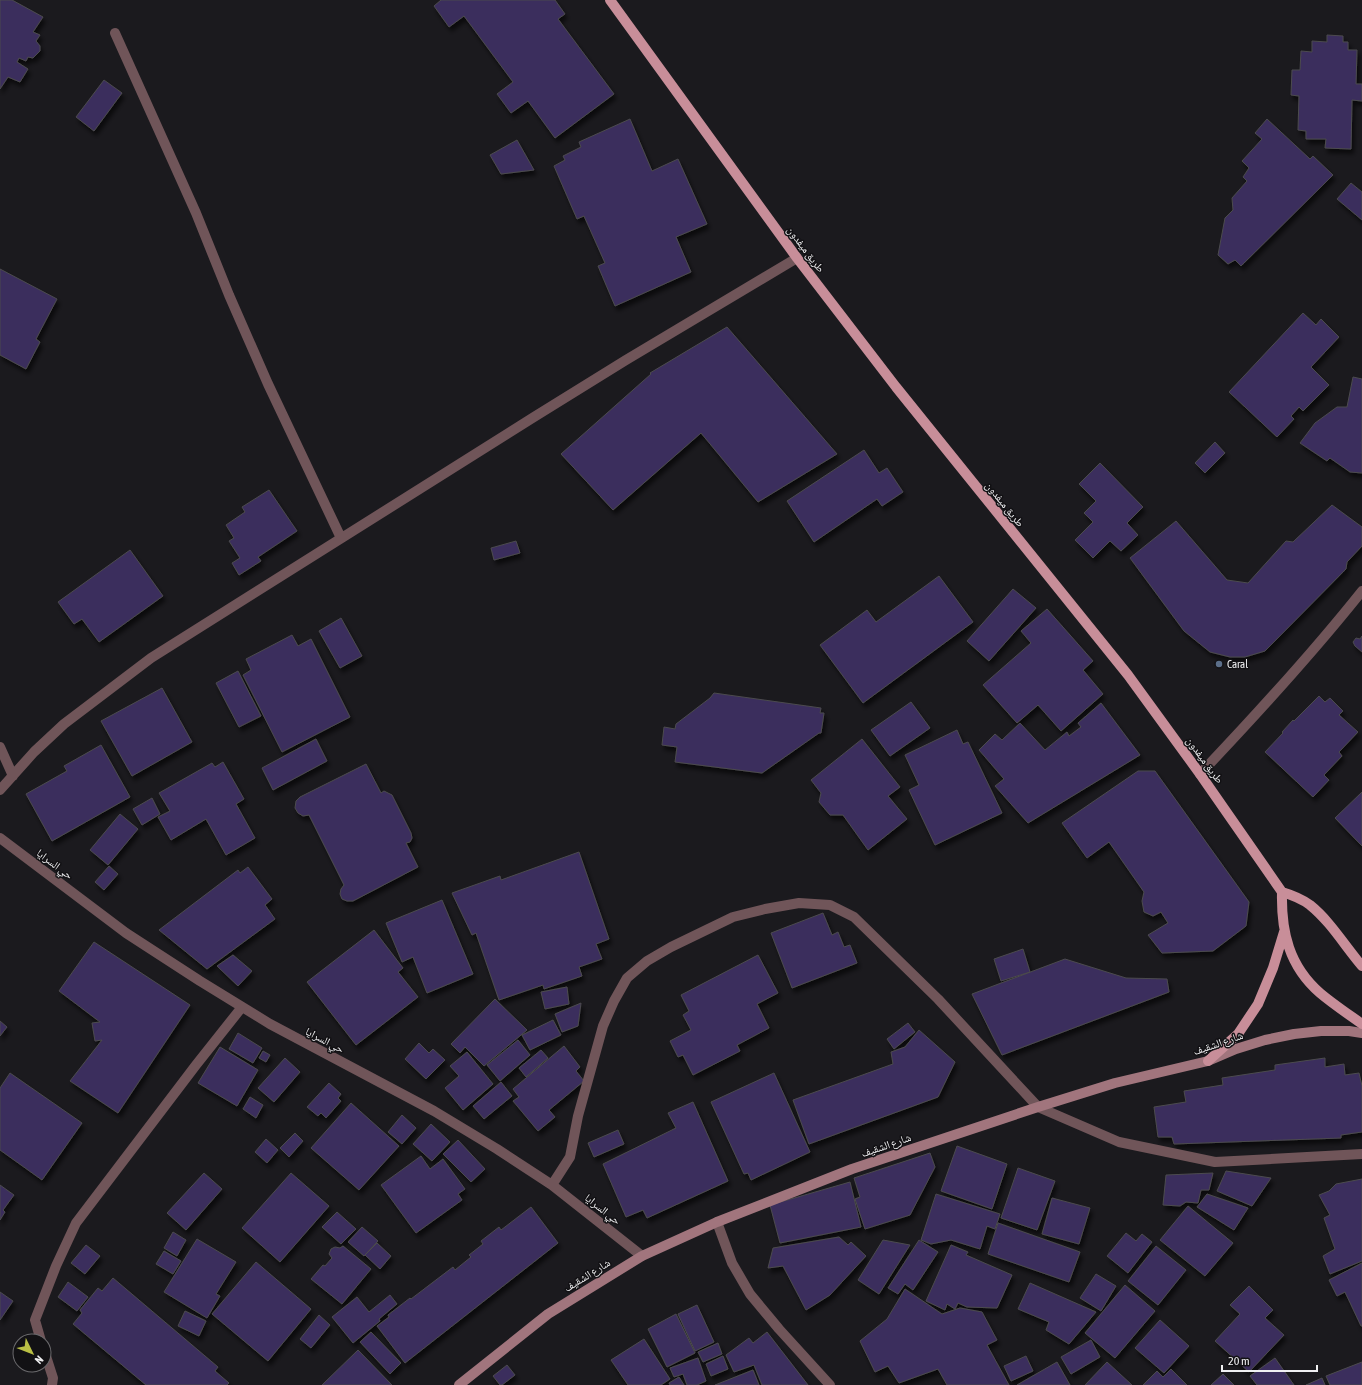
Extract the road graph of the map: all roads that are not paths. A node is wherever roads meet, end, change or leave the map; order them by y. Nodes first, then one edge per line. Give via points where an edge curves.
1 (610, 0) edge
2 (115, 32) dead end
3 (797, 258) junction
4 (341, 538) junction
5 (1362, 591) edge
6 (0, 747) edge
7 (1200, 774) junction
8 (13, 776) junction
9 (0, 790) edge
10 (0, 838) edge
11 (1282, 892) junction
12 (1284, 932) junction
13 (1358, 953) edge
14 (1362, 966) edge
15 (242, 1007) junction
16 (1362, 1024) edge
17 (1362, 1033) edge
18 (1208, 1061) junction
19 (1038, 1106) junction
20 (1362, 1154) edge
21 (552, 1185) junction
22 (718, 1222) junction
23 (642, 1256) junction
24 (39, 1333) edge
25 (51, 1373) edge
26 (52, 1385) edge
27 (459, 1385) edge
28 (830, 1385) edge

1 - 3 main road, طريق ميفدون
2 - 4 street via 193,206 268,384
3 - 4 street via 612,368
3 - 7 main road, طريق ميفدون via 896,387 1128,675
4 - 8 street via 152,658 64,724
5 - 7 street via 1306,659
6 - 8 street
7 - 11 main road, طريق ميفدون
8 - 9 street
10 - 15 street, حي السرايا via 126,933
11 - 12 main road
11 - 13 main road via 1309,904
12 - 16 main road via 1290,952 1300,971 1319,992
12 - 18 main road via 1258,1004 1238,1034
13 - 14 main road
15 - 21 street, حي السرايا via 434,1111
15 - 24 street via 76,1223 35,1320
17 - 18 main road, شارع الشقيف via 1321,1031 1294,1034 1236,1049
18 - 19 main road, شارع الشقيف via 1115,1082
19 - 20 street via 1118,1142 1215,1162
19 - 21 street via 938,999 854,917 830,906 799,902 733,917 646,961 627,978 603,1026 578,1116 570,1157
19 - 22 main road, شارع الشقيف via 852,1169
21 - 23 street, حي السرايا
22 - 23 main road, شارع الشقيف
22 - 28 street via 732,1263 750,1294 778,1329
23 - 27 main road, شارع الشقيف via 548,1314
25 - 26 street

